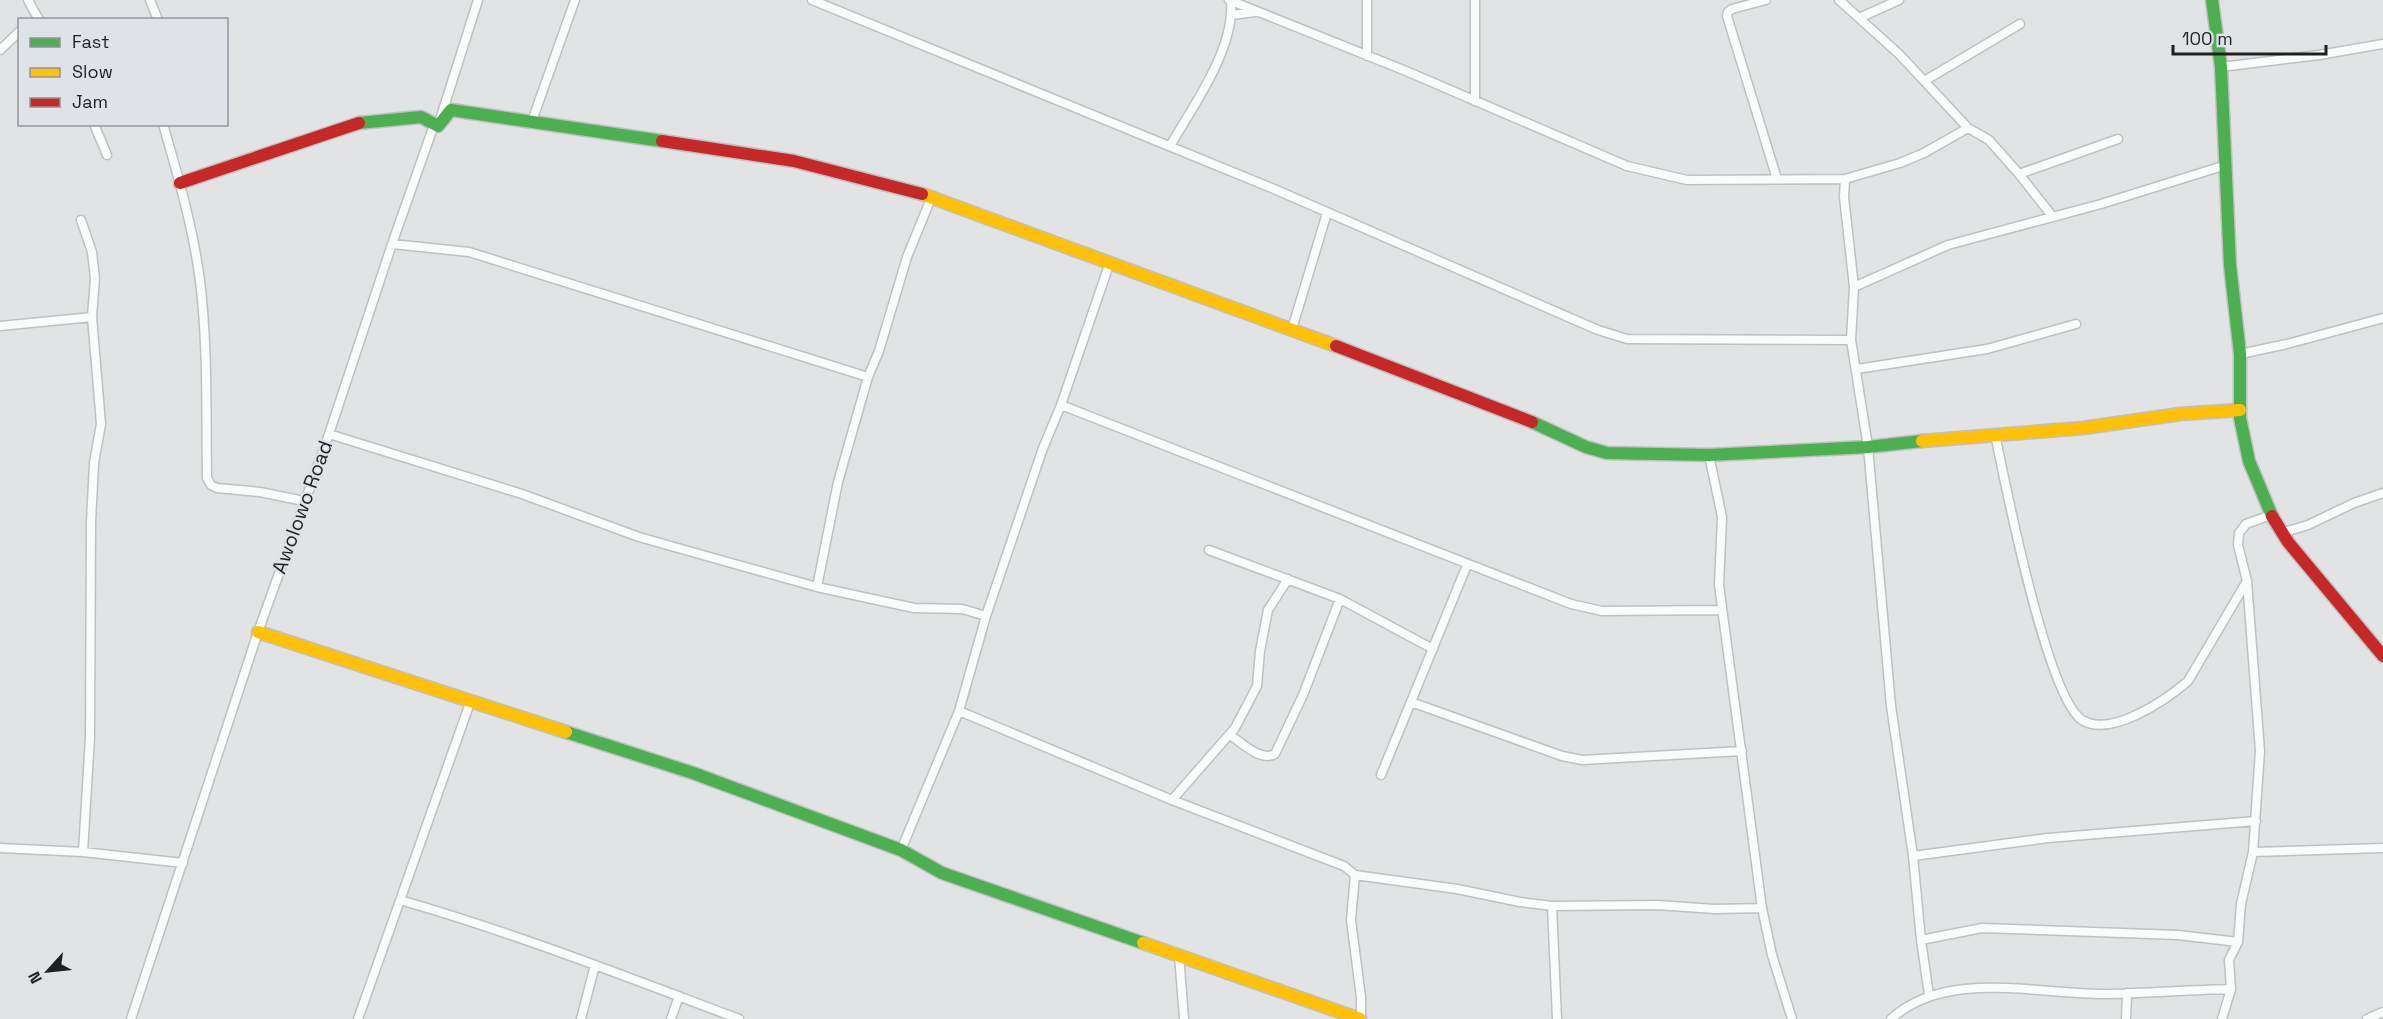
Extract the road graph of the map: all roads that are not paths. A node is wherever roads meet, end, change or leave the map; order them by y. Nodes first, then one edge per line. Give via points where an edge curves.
1 (28, 0) edge
2 (150, 0) edge
3 (478, 0) edge
4 (575, 0) edge
5 (812, 0) edge
6 (1230, 0) edge
7 (1367, 0) edge
8 (1475, 0) edge
9 (1766, 0) edge
10 (1839, 0) edge
11 (1899, 0) edge
12 (2212, 0) edge
13 (1257, 11) junction
14 (1232, 15) junction
15 (36, 18) edge
16 (157, 18) edge
17 (1859, 18) junction
18 (2020, 24) dead end
19 (18, 33) edge
20 (2383, 44) edge
21 (0, 50) edge
22 (1367, 56) junction
23 (2221, 67) junction
24 (1926, 80) junction
25 (1475, 101) junction
26 (532, 121) junction
27 (95, 126) edge
28 (164, 126) edge
29 (438, 126) junction
30 (1968, 128) junction
31 (2118, 139) dead end
32 (1170, 146) junction
33 (107, 155) dead end
34 (2226, 165) junction
35 (2019, 174) junction
36 (1777, 179) junction
37 (1845, 179) junction
38 (180, 183) junction
39 (932, 196) junction
40 (1327, 213) junction
41 (2053, 218) junction
42 (81, 220) dead end
43 (392, 244) junction
44 (1110, 262) junction
45 (1854, 287) junction
46 (92, 317) junction
47 (2383, 318) edge
48 (2076, 324) dead end
49 (0, 326) edge
50 (1292, 329) junction
51 (1851, 340) junction
52 (2240, 354) junction
53 (1857, 369) junction
54 (868, 377) junction
55 (1061, 405) junction
56 (2240, 410) junction
57 (329, 434) junction
58 (1995, 434) junction
59 (1868, 447) junction
60 (1709, 455) junction
61 (2383, 493) edge
62 (304, 501) junction
63 (2271, 515) junction
64 (2282, 532) junction
65 (1209, 550) dead end
66 (1467, 565) junction
67 (1288, 579) junction
68 (2247, 581) junction
69 (817, 587) junction
70 (1340, 599) junction
71 (1722, 610) junction
72 (986, 616) junction
73 (258, 632) junction
74 (1433, 649) junction
75 (2383, 656) edge
76 (471, 700) junction
77 (1412, 702) junction
78 (959, 711) junction
79 (1230, 735) junction
80 (1743, 751) junction
81 (1381, 775) dead end
82 (1172, 800) junction
83 (2256, 821) junction
84 (0, 848) edge
85 (2383, 848) edge
86 (901, 850) junction
87 (83, 852) junction
88 (2253, 852) junction
89 (1913, 856) junction
90 (183, 863) junction
91 (1355, 875) junction
92 (400, 900) junction
93 (1552, 906) junction
94 (1762, 908) junction
95 (1921, 940) junction
96 (2238, 942) junction
97 (1179, 955) junction
98 (595, 965) junction
99 (2231, 990) junction
100 (2127, 993) junction
101 (1929, 995) junction
102 (679, 996) junction
103 (2383, 1012) edge
104 (1896, 1017) edge
105 (131, 1019) edge
106 (358, 1019) edge
107 (581, 1019) edge
108 (671, 1019) edge
109 (739, 1019) edge
110 (1185, 1019) edge
111 (1360, 1019) edge
112 (1557, 1019) edge
113 (1792, 1019) edge
114 (2126, 1019) edge
115 (2222, 1019) edge
116 (2367, 1019) edge

1 - 15 street
2 - 16 street
3 - 29 street, Awolowo Road
4 - 26 street
5 - 32 street
6 - 13 street
6 - 14 street
7 - 22 street
8 - 25 street
9 - 36 street via 1732,9 1727,16
10 - 17 street
11 - 17 street
12 - 23 street
13 - 14 street
13 - 22 street
14 - 32 street via 1219,58
17 - 24 street
18 - 24 street
19 - 21 street
20 - 23 street
22 - 25 street
23 - 34 street
24 - 30 street
25 - 36 street via 1628,166 1687,180
26 - 29 street via 451,110
26 - 39 street via 794,162
27 - 33 street
28 - 38 street
29 - 38 street via 421,117 354,124
29 - 43 street, Awolowo Road via 434,125
30 - 35 street via 1989,140
30 - 37 street via 1900,163
31 - 35 street
32 - 40 street
34 - 41 street
34 - 52 street via 2230,265
35 - 41 street
36 - 37 street
37 - 45 street
38 - 62 street via 200,282 207,478 217,488
39 - 44 street
39 - 54 street via 907,257
40 - 50 street
40 - 51 street via 1627,339
41 - 45 street via 1948,245
42 - 46 street via 94,269
43 - 54 street via 469,252
43 - 57 street, Awolowo Road
44 - 50 street
44 - 55 street
45 - 51 street
46 - 49 street
46 - 87 street via 101,424 94,463 91,522 90,736
47 - 52 street
48 - 53 street via 1976,351
50 - 60 street via 1517,415 1586,447 1607,453
51 - 53 street
52 - 56 street
53 - 59 street
54 - 69 street via 838,482
55 - 66 street
55 - 72 street
56 - 58 street
56 - 63 street via 2249,461
57 - 62 street, Awolowo Road
57 - 69 street via 522,494 639,537
58 - 59 street
58 - 68 street via 2040,625 2054,668 2080,719 2091,724 2113,723 2138,715 2178,690 2188,681
59 - 60 street
59 - 89 street via 1891,706
60 - 71 street via 1722,517
61 - 64 street
62 - 73 street, Awolowo Road
63 - 64 street
63 - 68 street via 2246,524 2239,533 2238,546
64 - 75 street
65 - 67 street
66 - 71 street via 1571,604 1602,611
66 - 74 street
67 - 70 street
67 - 79 street via 1268,610 1257,686
68 - 83 street via 2260,752
69 - 72 street via 914,608 962,609
70 - 74 street
70 - 79 street via 1304,695 1275,754 1260,755
71 - 80 street
72 - 78 street
73 - 76 street
73 - 90 street, Awolowo Road
74 - 77 street
76 - 86 street via 693,773
76 - 92 street
77 - 80 street via 1562,756 1582,759
77 - 81 street
78 - 82 street
78 - 86 street
79 - 82 street
80 - 94 street
82 - 91 street via 1344,866
83 - 88 street
83 - 89 street via 2048,838
84 - 87 street
85 - 88 street
86 - 97 street via 942,873
87 - 90 street
88 - 96 street via 2241,904
89 - 95 street
90 - 105 street, Awolowo Road
91 - 93 street
91 - 111 street via 1351,920
92 - 98 street
92 - 106 street
93 - 94 street
93 - 112 street
94 - 113 street
95 - 96 street via 1982,928 2178,935
95 - 101 street
96 - 99 street via 2229,960
97 - 110 street
97 - 111 street
98 - 102 street
98 - 107 street
99 - 100 street
99 - 115 street
100 - 101 street via 1989,987
100 - 114 street
101 - 104 street
102 - 108 street
102 - 109 street
103 - 116 street

